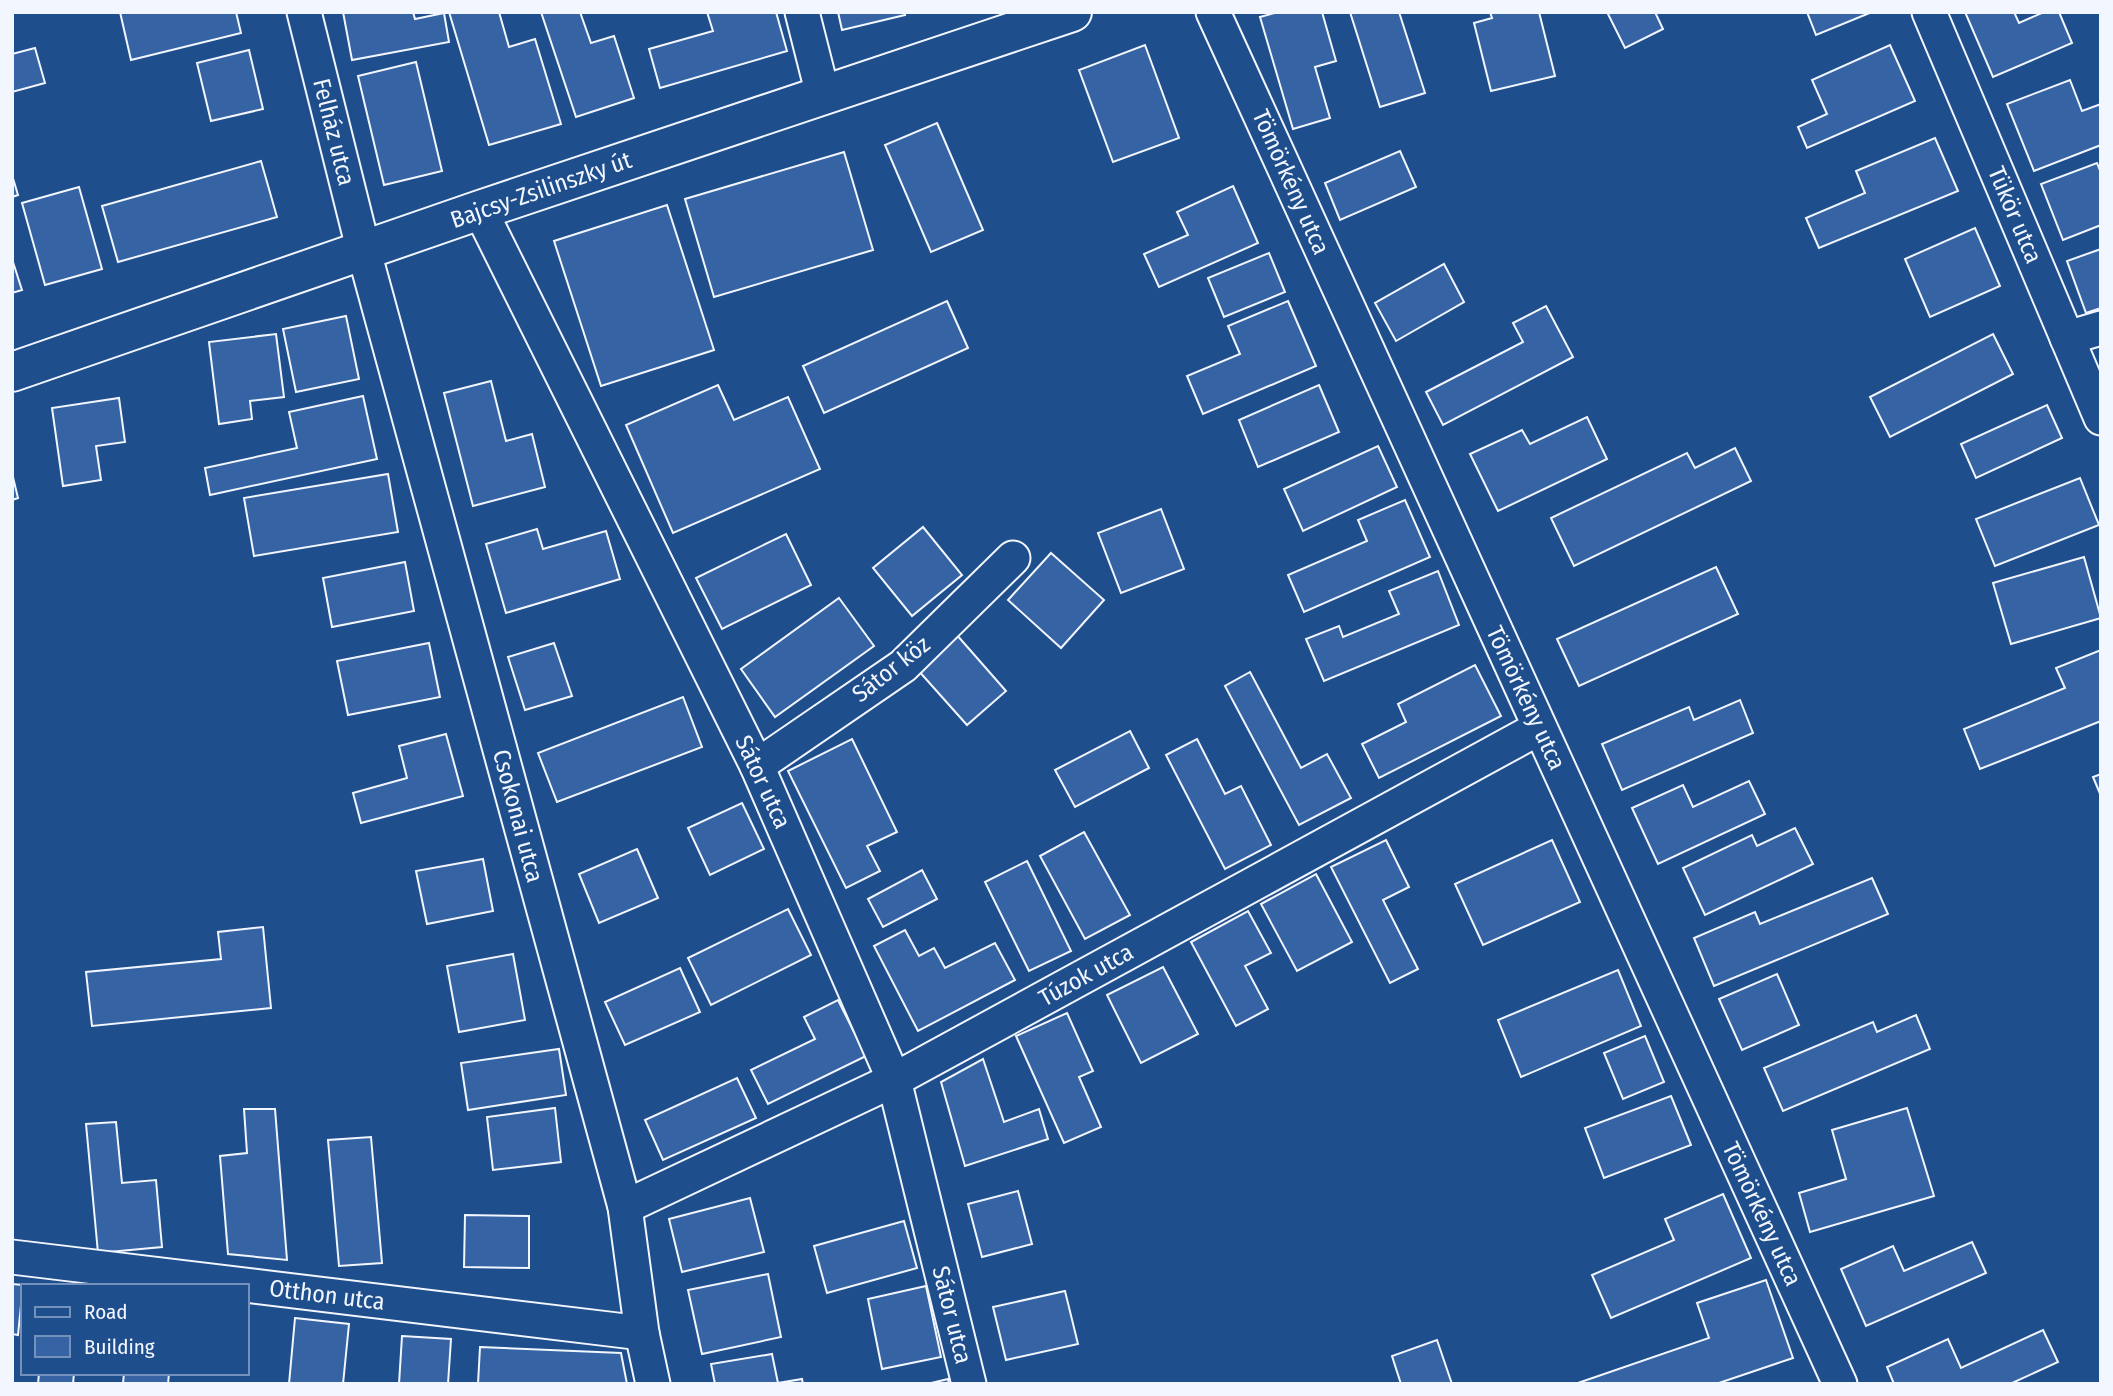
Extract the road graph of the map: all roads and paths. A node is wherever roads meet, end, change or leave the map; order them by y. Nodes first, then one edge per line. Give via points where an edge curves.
1 (304, 12) edge
2 (802, 12) edge
3 (1072, 12) edge
4 (1213, 12) edge
5 (1929, 12) edge
6 (823, 95) junction
7 (480, 210) junction
8 (364, 251) junction
9 (2101, 328) edge
10 (2067, 338) junction
11 (12, 372) edge
12 (2101, 418) edge
13 (1013, 558) dead end
14 (1539, 728) junction
15 (757, 766) junction
16 (894, 1080) junction
17 (625, 1207) junction
18 (12, 1257) edge
19 (236, 1284) edge
20 (248, 1285) edge
21 (642, 1333) junction
22 (653, 1384) edge
23 (969, 1384) edge
24 (1840, 1384) edge

1 - 8 street, Felház utca
2 - 6 street
3 - 6 main road, Bajcsy-Zsilinszky út
4 - 14 street, Tömörkény utca
5 - 10 street, Tükör utca
6 - 7 main road, Bajcsy-Zsilinszky út
7 - 8 main road, Bajcsy-Zsilinszky út
7 - 15 street, Sátor utca
8 - 11 main road, Bajcsy-Zsilinszky út
8 - 17 street, Csokonai utca
9 - 10 street
10 - 12 street, Tükör utca
13 - 15 street, Sátor köz via 903,666
14 - 16 street, Túzok utca
14 - 24 street, Tömörkény utca
15 - 16 street, Sátor utca
16 - 17 street, Túzok utca
16 - 23 street, Sátor utca
17 - 21 street, Csokonai utca
18 - 19 street, Otthon utca
20 - 21 street, Otthon utca
21 - 22 street, Csokonai utca

